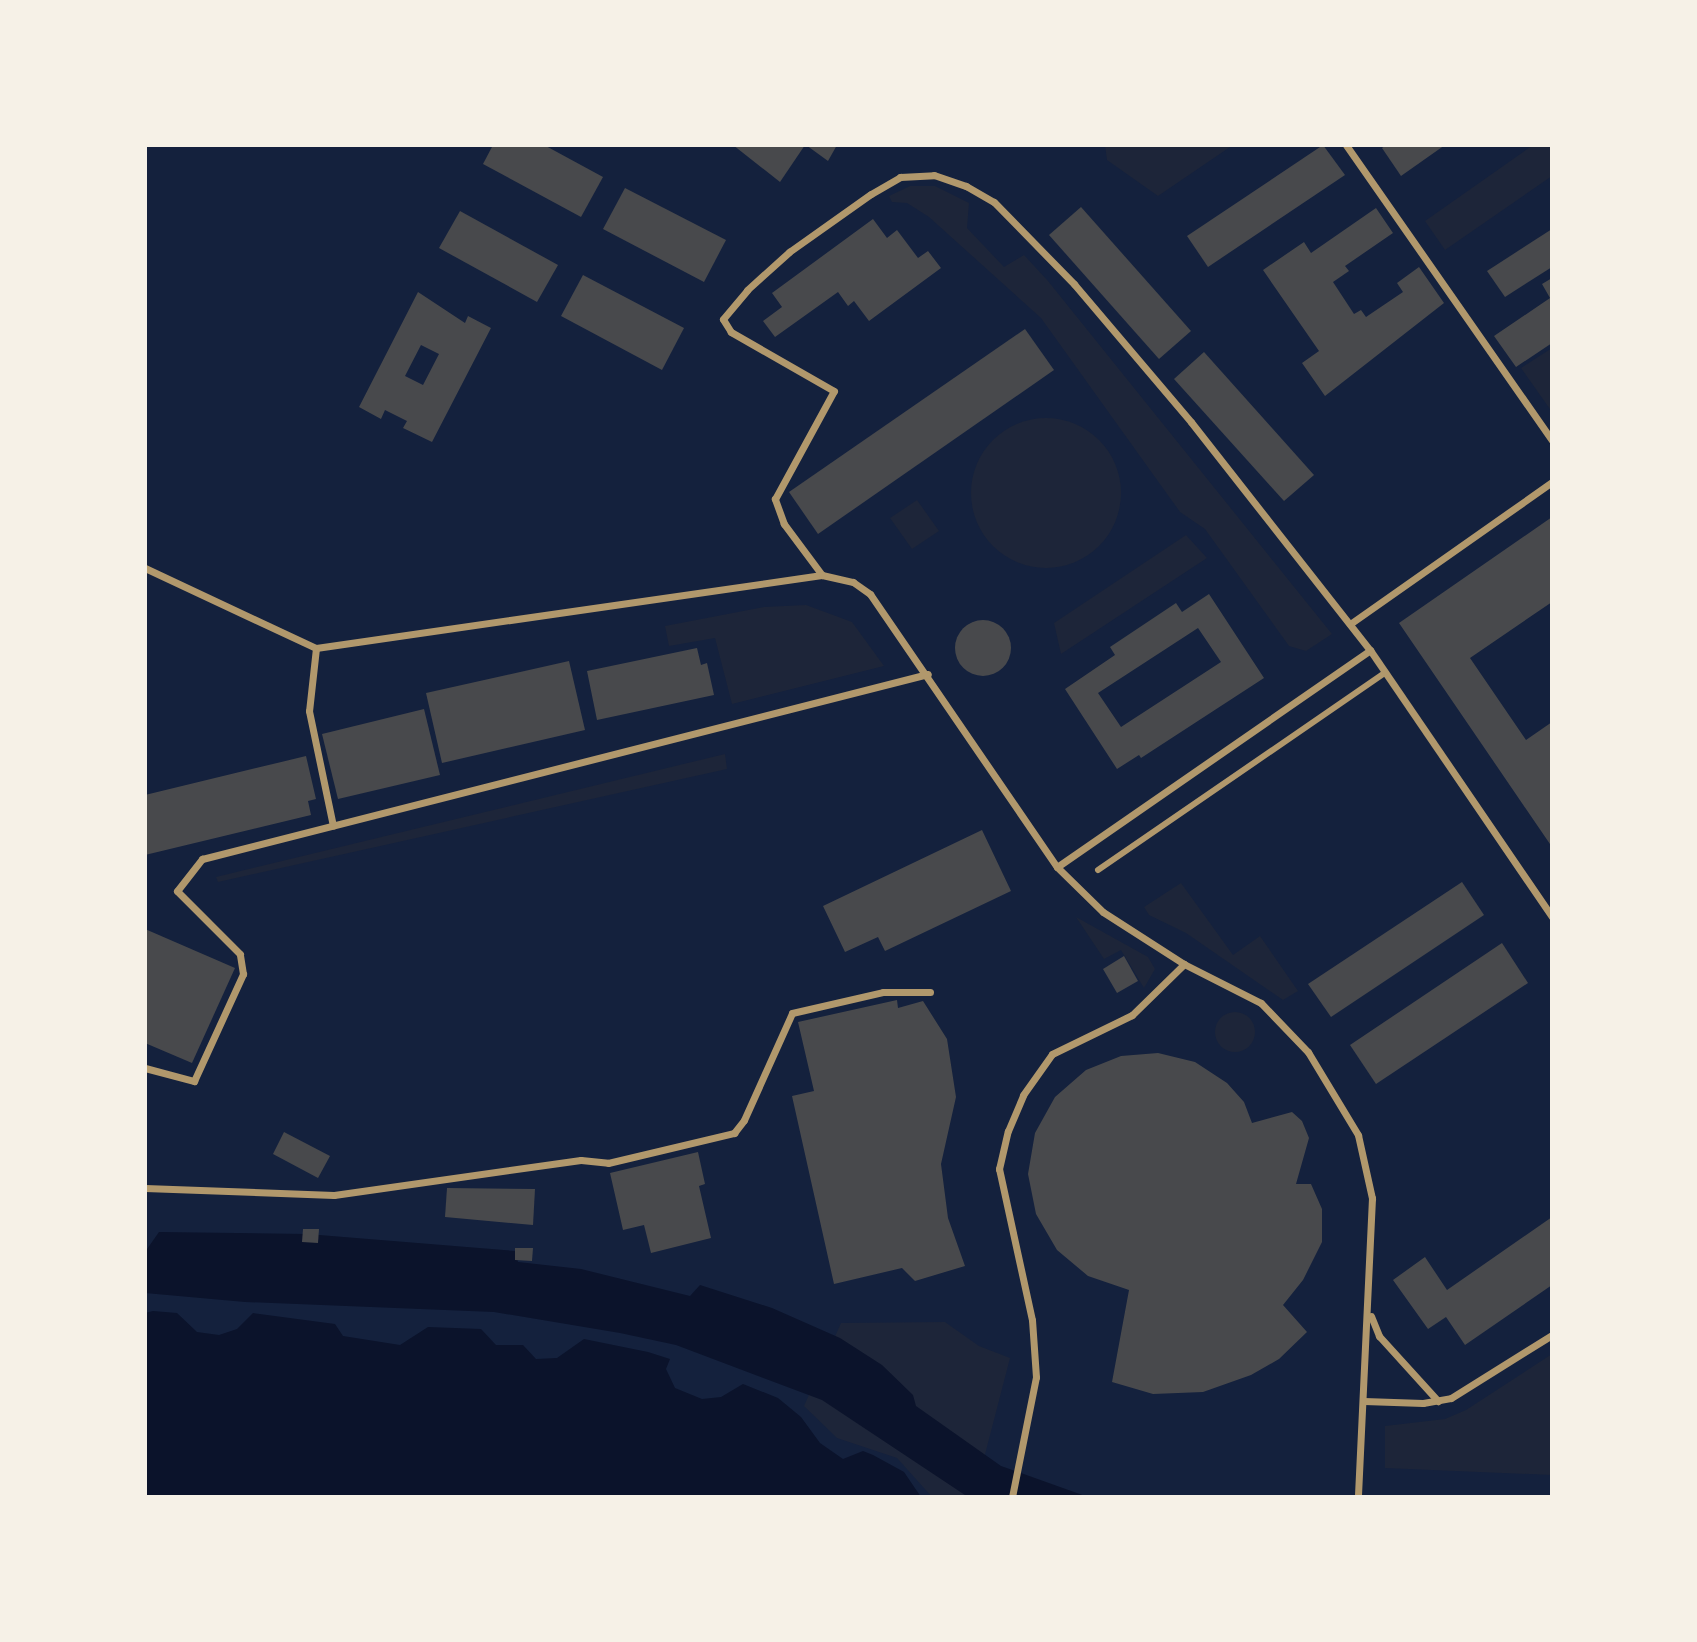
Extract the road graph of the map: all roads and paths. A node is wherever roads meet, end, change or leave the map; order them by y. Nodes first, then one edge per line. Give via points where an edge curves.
1 (1346, 145) edge
2 (1552, 440) edge
3 (1552, 482) edge
4 (145, 568) edge
5 (822, 575) junction
6 (1350, 624) junction
7 (316, 648) junction
8 (1370, 650) junction
9 (1386, 672) junction
10 (928, 674) junction
11 (333, 825) junction
12 (1057, 867) junction
13 (1098, 870) dead end
14 (1552, 917) edge
15 (1184, 964) junction
16 (930, 992) dead end
17 (145, 1068) edge
18 (145, 1188) edge
19 (1369, 1308) junction
20 (1552, 1335) edge
21 (1364, 1401) junction
22 (1439, 1402) junction
23 (1013, 1497) edge
24 (1358, 1497) edge

1 - 2 street
3 - 6 street
4 - 7 street
5 - 6 street via 784,524 775,499 834,391 731,332 723,319 789,252 872,194 900,177 934,175 994,202 1074,284 1191,422
5 - 7 street
5 - 10 street via 853,582 870,594
6 - 8 street
7 - 11 street via 309,711
8 - 9 street
8 - 12 street
9 - 13 street
9 - 14 street
10 - 11 street
10 - 12 street
11 - 17 street via 202,859 177,891 240,954 243,974 194,1081
12 - 15 street via 1103,912
15 - 19 street via 1261,1003 1308,1052 1358,1135 1372,1198
15 - 23 street via 1132,1015 1052,1054 1023,1096 1008,1131 999,1169 1031,1320 1036,1377
16 - 18 street via 883,992 792,1013 734,1133 608,1163 581,1160 334,1195
19 - 21 street
19 - 22 street via 1379,1336
20 - 22 street via 1463,1392
21 - 22 street
21 - 24 street

